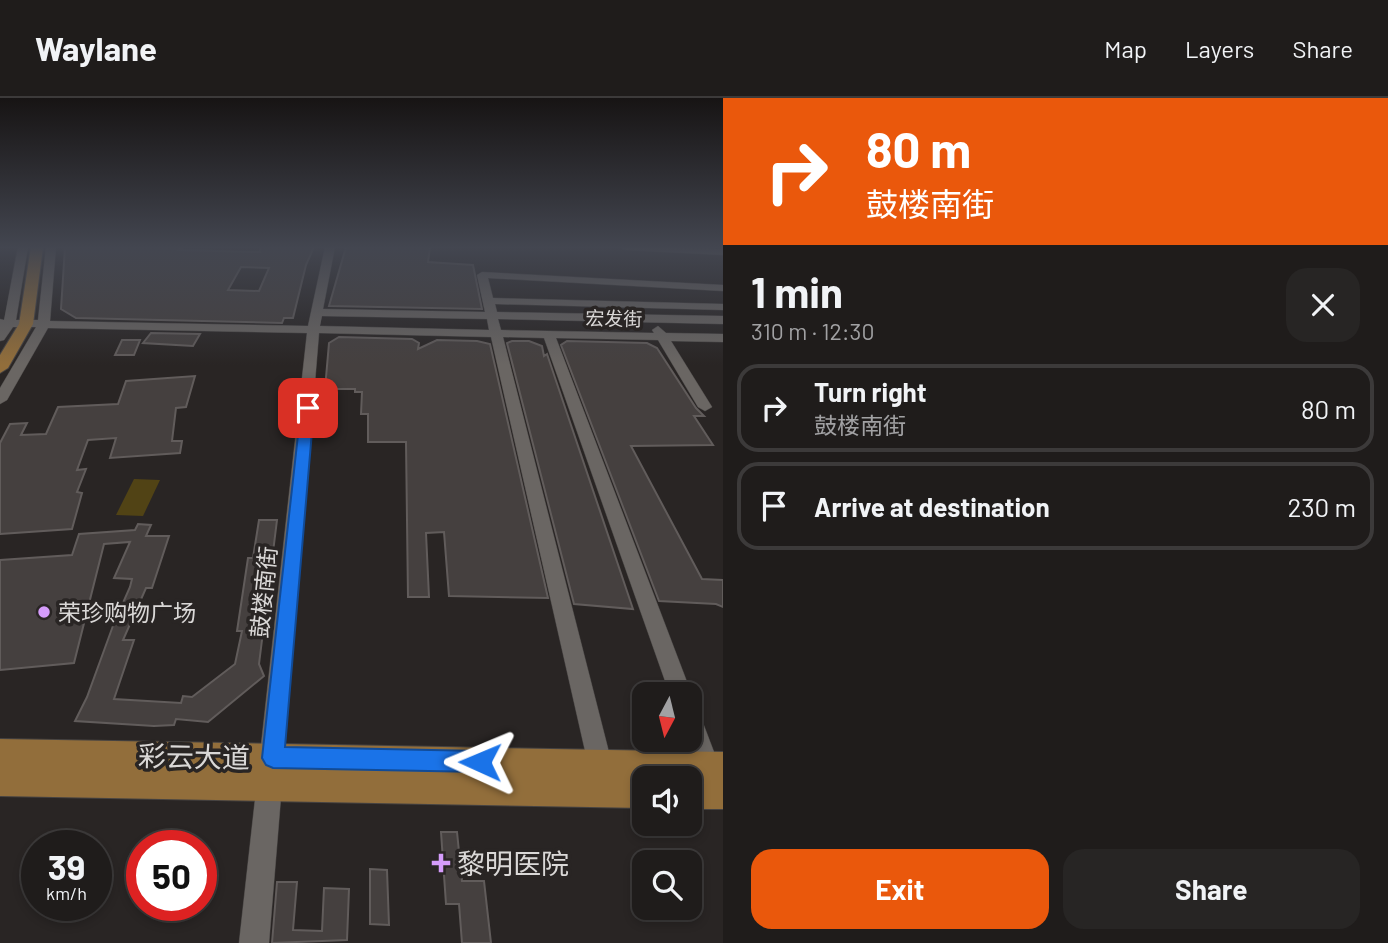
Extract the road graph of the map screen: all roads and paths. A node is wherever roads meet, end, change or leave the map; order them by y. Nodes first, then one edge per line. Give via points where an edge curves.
1 (13, 286) edge
2 (35, 286) edge
3 (43, 286) edge
4 (322, 286) edge
5 (485, 286) edge
6 (633, 286) edge
7 (672, 286) edge
8 (723, 288) edge
9 (489, 301) junction
10 (643, 305) junction
11 (723, 307) edge
12 (652, 319) junction
13 (723, 320) edge
14 (315, 321) junction
15 (4, 323) edge
16 (26, 324) junction
17 (44, 324) junction
18 (494, 324) junction
19 (549, 335) junction
20 (0, 337) edge
21 (663, 337) junction
22 (723, 338) edge
23 (0, 368) edge
24 (0, 400) edge
25 (705, 407) dead end
26 (676, 682) edge
27 (702, 741) edge
28 (0, 753) edge
29 (600, 764) junction
30 (715, 765) edge
31 (272, 772) junction
32 (0, 781) edge
33 (632, 792) edge
34 (702, 794) edge
35 (723, 794) edge
36 (254, 943) edge

1 - 15 street
2 - 16 main road
3 - 17 street
4 - 14 street, 鼓楼南街
5 - 9 street
6 - 10 street
7 - 8 street
9 - 10 street
9 - 18 street
10 - 11 street
10 - 12 street
12 - 13 street
12 - 18 street
12 - 21 street
14 - 17 street, 宏发街
14 - 18 street, 宏发街
14 - 18 street
14 - 31 street, 鼓楼南街
15 - 16 street, 宏发街
15 - 20 street
16 - 17 street, 宏发街
16 - 23 main road
17 - 24 street
18 - 19 street, 宏发街
18 - 29 street
19 - 21 street, 宏发街
19 - 26 street
21 - 22 street, 宏发街
21 - 25 street
27 - 30 street
28 - 31 main road, 彩云大道
29 - 30 main road, 彩云大道
29 - 31 main road, 彩云大道
31 - 32 main road, 彩云大道
31 - 33 main road, 彩云大道
31 - 36 street, 鼓楼南街
34 - 35 main road

